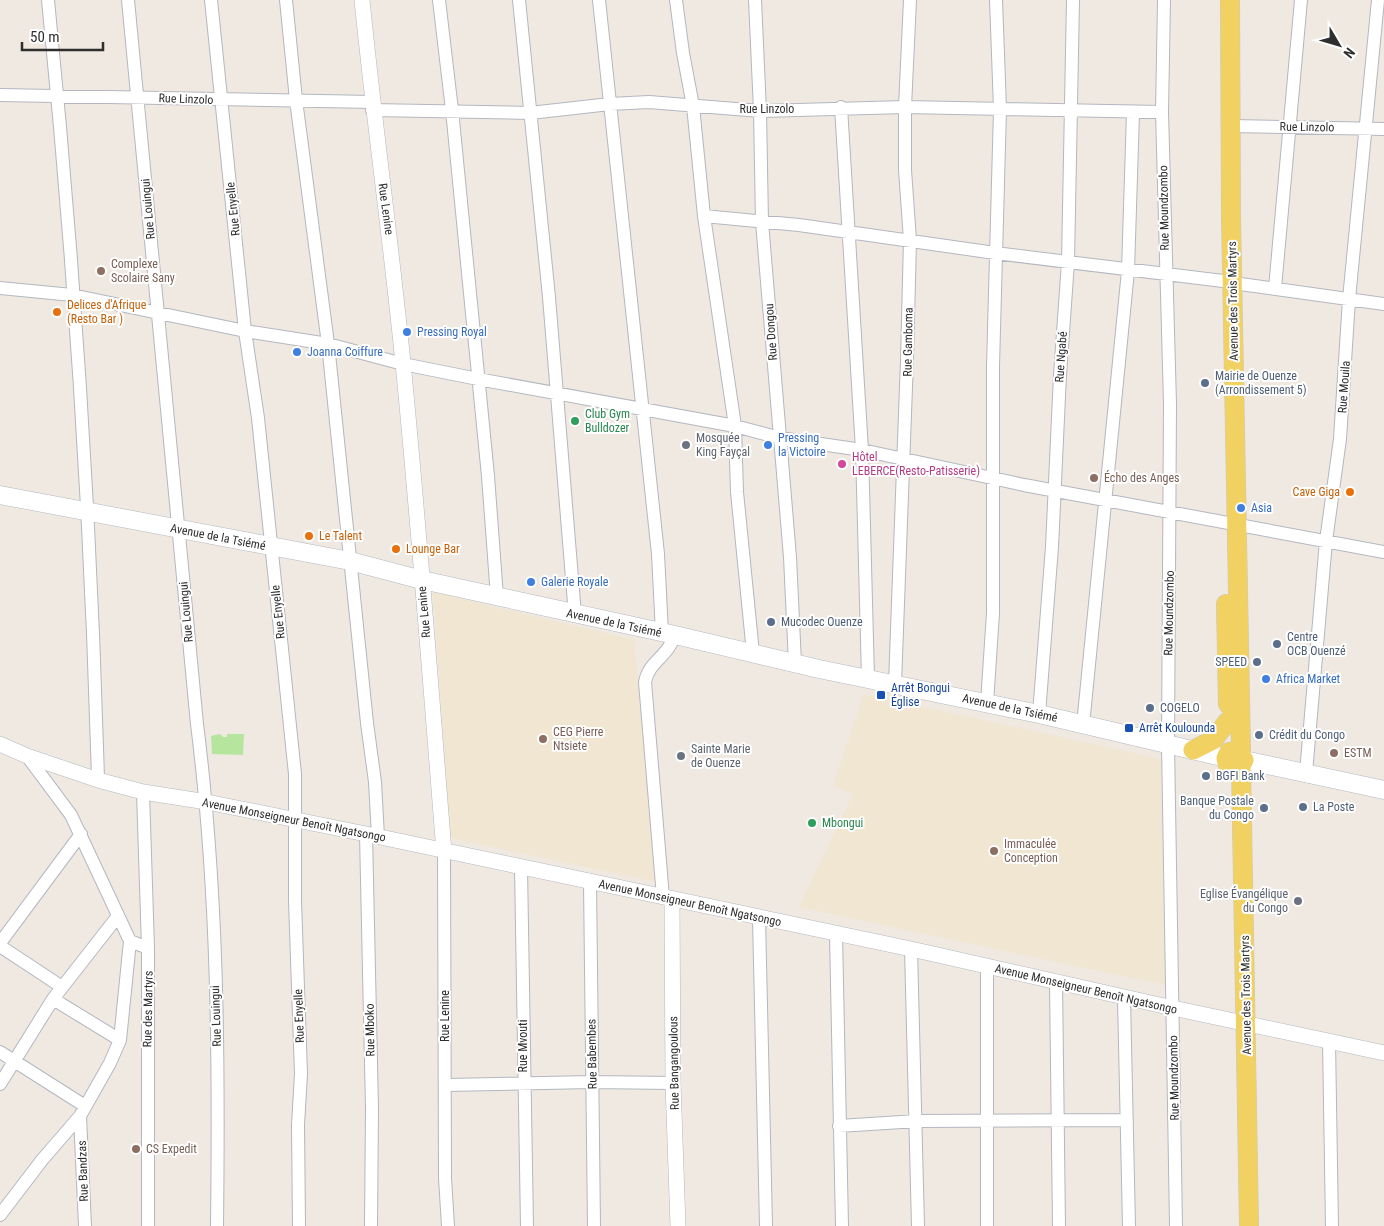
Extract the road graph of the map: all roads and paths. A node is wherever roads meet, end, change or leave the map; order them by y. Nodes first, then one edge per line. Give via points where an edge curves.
1 (48, 0) edge
2 (128, 0) edge
3 (211, 0) edge
4 (286, 0) edge
5 (362, 0) edge
6 (439, 0) edge
7 (519, 0) edge
8 (599, 0) edge
9 (676, 0) edge
10 (755, 0) edge
11 (910, 0) edge
12 (996, 0) edge
13 (1073, 0) edge
14 (1164, 0) edge
15 (1217, 0) edge
16 (1230, 0) edge
17 (1301, 0) edge
18 (1378, 0) edge
19 (0, 94) edge
20 (58, 97) junction
21 (138, 98) junction
22 (296, 100) junction
23 (222, 101) junction
24 (610, 104) junction
25 (372, 106) junction
26 (694, 106) junction
27 (841, 107) junction
28 (905, 107) junction
29 (1000, 109) junction
30 (452, 110) junction
31 (760, 111) junction
32 (1070, 112) junction
33 (1162, 112) junction
34 (530, 113) junction
35 (1133, 113) junction
36 (1230, 126) junction
37 (1288, 127) junction
38 (1365, 128) junction
39 (1384, 129) edge
40 (704, 216) junction
41 (762, 222) junction
42 (849, 232) junction
43 (910, 240) junction
44 (995, 254) junction
45 (1068, 262) junction
46 (1128, 271) junction
47 (1165, 275) junction
48 (1228, 282) junction
49 (0, 288) edge
50 (1274, 288) junction
51 (72, 296) junction
52 (1349, 299) junction
53 (1384, 304) edge
54 (158, 314) junction
55 (245, 331) junction
56 (328, 344) junction
57 (403, 364) junction
58 (478, 379) junction
59 (558, 394) junction
60 (642, 409) junction
61 (735, 426) junction
62 (780, 438) junction
63 (862, 450) junction
64 (904, 460) junction
65 (994, 479) junction
66 (1053, 490) junction
67 (0, 495) edge
68 (1106, 499) junction
69 (87, 510) junction
70 (1170, 512) junction
71 (1232, 524) junction
72 (179, 530) junction
73 (1326, 541) junction
74 (272, 548) junction
75 (1384, 552) edge
76 (350, 561) junction
77 (422, 580) junction
78 (497, 597) junction
79 (575, 615) junction
80 (669, 634) junction
81 (753, 653) junction
82 (795, 663) junction
83 (868, 678) junction
84 (895, 684) junction
85 (988, 703) junction
86 (1039, 714) junction
87 (1228, 721) junction
88 (1083, 725) junction
89 (0, 744) edge
90 (1168, 744) junction
91 (1193, 750) junction
92 (27, 756) junction
93 (1235, 759) junction
94 (1306, 773) junction
95 (98, 780) junction
96 (1384, 790) edge
97 (143, 792) junction
98 (207, 802) junction
99 (294, 820) junction
100 (81, 834) junction
101 (372, 836) junction
102 (444, 852) junction
103 (521, 867) junction
104 (590, 882) junction
105 (667, 898) junction
106 (118, 916) junction
107 (759, 918) junction
108 (836, 934) junction
109 (130, 941) junction
110 (0, 944) edge
111 (148, 948) junction
112 (912, 949) junction
113 (987, 967) junction
114 (1056, 981) junction
115 (62, 987) junction
116 (1124, 998) junction
117 (53, 999) junction
118 (1173, 1008) junction
119 (1242, 1023) junction
120 (120, 1040) junction
121 (1329, 1041) junction
122 (0, 1052) edge
123 (1384, 1053) edge
124 (14, 1061) junction
125 (592, 1082) junction
126 (0, 1084) edge
127 (673, 1084) junction
128 (446, 1085) junction
129 (523, 1085) junction
130 (83, 1111) junction
131 (986, 1120) junction
132 (1059, 1120) junction
133 (1127, 1120) junction
134 (916, 1121) junction
135 (839, 1126) junction
136 (0, 1214) edge
137 (85, 1226) edge
138 (148, 1226) edge
139 (217, 1226) edge
140 (299, 1226) edge
141 (371, 1226) edge
142 (448, 1226) edge
143 (527, 1226) edge
144 (594, 1226) edge
145 (678, 1226) edge
146 (766, 1226) edge
147 (842, 1226) edge
148 (918, 1226) edge
149 (987, 1226) edge
150 (1059, 1226) edge
151 (1129, 1226) edge
152 (1176, 1226) edge
153 (1237, 1226) edge
154 (1249, 1226) edge
155 (1332, 1226) edge

1 - 20 street
2 - 21 street, Rue Louingui
3 - 23 street, Rue Enyelle
4 - 22 street, Rue Mboko
5 - 25 street, Rue Lenine
6 - 30 street
7 - 34 street
8 - 24 street
9 - 26 street via 682,53
10 - 31 street, Rue Dongou
11 - 28 street, Rue Gamboma
12 - 29 street
13 - 32 street, Rue Ngabé
14 - 33 street, Rue Moundzombo
15 - 48 main road, Avenue des Trois Martyrs
16 - 36 main road, Avenue des Trois Martyrs
17 - 37 street
18 - 38 street, Rue Mouila
19 - 20 street, Rue Linzolo
20 - 21 street, Rue Linzolo
20 - 51 street
21 - 23 street, Rue Linzolo
21 - 54 street, Rue Louingui
22 - 23 street, Rue Linzolo
22 - 25 street, Rue Linzolo
22 - 56 street, Rue Mboko
23 - 55 street, Rue Enyelle
24 - 26 street, Rue Linzolo via 649,102
24 - 34 street, Rue Linzolo
24 - 60 street
25 - 30 street, Rue Linzolo
25 - 57 street, Rue Lenine
26 - 31 street, Rue Linzolo
26 - 40 street
27 - 28 street, Rue Linzolo
27 - 31 street, Rue Linzolo
27 - 42 street
28 - 29 street, Rue Linzolo
28 - 43 street, Rue Gamboma
29 - 32 street, Rue Linzolo
29 - 44 street
30 - 34 street, Rue Linzolo
30 - 58 street
31 - 41 street, Rue Dongou
32 - 35 street, Rue Linzolo
32 - 45 street, Rue Ngabé
33 - 35 street, Rue Linzolo
33 - 47 street, Rue Moundzombo
34 - 59 street
35 - 46 street
36 - 37 street, Rue Linzolo
36 - 48 main road, Avenue des Trois Martyrs
37 - 38 street, Rue Linzolo
37 - 50 street
38 - 39 street, Rue Linzolo
38 - 52 street, Rue Mouila
40 - 41 street
40 - 61 street
41 - 42 street
41 - 62 street, Rue Dongou
42 - 43 street
42 - 63 street
43 - 44 street
43 - 64 street, Rue Gamboma
44 - 45 street
44 - 65 street
45 - 46 street
45 - 66 street, Rue Ngabé
46 - 47 street
46 - 68 street
47 - 48 street
47 - 70 street, Rue Moundzombo
48 - 50 street
48 - 71 main road, Avenue des Trois Martyrs
49 - 51 street
50 - 52 street
51 - 54 street
51 - 69 street
52 - 53 street
52 - 73 street, Rue Mouila via 1340,439
54 - 55 street
54 - 72 street, Rue Louingui
55 - 56 street
55 - 74 street, Rue Enyelle
56 - 57 street
56 - 76 street, Rue Mboko
57 - 58 street
57 - 77 street, Rue Lenine
58 - 59 street
58 - 78 street
59 - 60 street
59 - 79 street
60 - 61 street
60 - 80 street
61 - 62 street
61 - 81 street via 737,492
62 - 63 street
62 - 82 street, Rue Dongou
63 - 64 street
63 - 83 street
64 - 65 street
64 - 84 street, Rue Gamboma
65 - 66 street
65 - 85 street
66 - 68 street
66 - 86 street, Rue Ngabé via 1052,557
67 - 69 main road, Avenue de la Tsiémé
68 - 70 street
68 - 88 street
69 - 72 main road, Avenue de la Tsiémé
69 - 95 street
70 - 71 street
70 - 90 street, Rue Moundzombo
71 - 73 street
71 - 87 main road, Avenue des Trois Martyrs
71 - 93 main road, Avenue des Trois Martyrs
72 - 74 main road, Avenue de la Tsiémé
72 - 98 street, Rue Louingui
73 - 75 street
73 - 94 street, Rue Mouila
74 - 76 main road, Avenue de la Tsiémé
74 - 99 street, Rue Enyelle via 295,774
76 - 77 main road, Avenue de la Tsiémé
76 - 101 street, Rue Mboko via 375,782
77 - 78 main road, Avenue de la Tsiémé
77 - 102 street, Rue Lenine
78 - 79 main road, Avenue de la Tsiémé
79 - 80 main road, Avenue de la Tsiémé
80 - 81 main road, Avenue de la Tsiémé
80 - 105 street via 667,653 650,667 645,682
81 - 82 main road, Avenue de la Tsiémé
82 - 83 main road, Avenue de la Tsiémé
83 - 84 main road, Avenue de la Tsiémé
84 - 85 main road, Avenue de la Tsiémé
85 - 86 main road, Avenue de la Tsiémé
86 - 88 main road, Avenue de la Tsiémé
87 - 91 main road via 1213,740
87 - 93 main road, Avenue des Trois Martyrs
88 - 90 main road, Avenue de la Tsiémé
89 - 92 street, Avenue Monseigneur Benoît Ngatsongo
90 - 91 main road, Avenue de la Tsiémé
90 - 118 street, Rue Moundzombo
91 - 93 main road, Avenue de la Tsiémé
92 - 95 street, Avenue Monseigneur Benoît Ngatsongo
92 - 100 street via 71,815
93 - 94 main road, Avenue de la Tsiémé
93 - 119 main road, Avenue des Trois Martyrs
94 - 96 main road, Avenue de la Tsiémé
95 - 97 street, Avenue Monseigneur Benoît Ngatsongo
97 - 98 street, Avenue Monseigneur Benoît Ngatsongo
97 - 111 street, Rue des Martyrs
98 - 99 street, Avenue Monseigneur Benoît Ngatsongo
98 - 139 street, Rue Louingui via 219,1080
99 - 101 street, Avenue Monseigneur Benoît Ngatsongo
99 - 140 street, Rue Enyelle via 301,1074
100 - 106 street
100 - 110 street
101 - 102 street, Avenue Monseigneur Benoît Ngatsongo
101 - 141 street, Rue Mboko
102 - 103 street, Avenue Monseigneur Benoît Ngatsongo
102 - 128 street, Rue Lenine
103 - 104 street, Avenue Monseigneur Benoît Ngatsongo
103 - 129 street, Rue Mvouti
104 - 105 street, Avenue Monseigneur Benoît Ngatsongo
104 - 125 street, Rue Babembes
105 - 107 street, Avenue Monseigneur Benoît Ngatsongo
105 - 127 street, Rue Bangangoulous
106 - 109 street
106 - 115 street
107 - 108 street, Avenue Monseigneur Benoît Ngatsongo
107 - 146 street
108 - 112 street, Avenue Monseigneur Benoît Ngatsongo
108 - 135 street
109 - 111 street
109 - 120 street
110 - 115 street
111 - 138 street, Rue des Martyrs
112 - 113 street, Avenue Monseigneur Benoît Ngatsongo
112 - 134 street
113 - 114 street, Avenue Monseigneur Benoît Ngatsongo
113 - 131 street
114 - 116 street, Avenue Monseigneur Benoît Ngatsongo
114 - 132 street
115 - 117 street
116 - 118 street, Avenue Monseigneur Benoît Ngatsongo
116 - 133 street
117 - 120 street
117 - 124 street
118 - 119 street, Avenue Monseigneur Benoît Ngatsongo
118 - 152 street, Rue Moundzombo
119 - 121 street, Avenue Monseigneur Benoît Ngatsongo
119 - 153 main road, Avenue des Trois Martyrs
119 - 154 main road, Avenue des Trois Martyrs
120 - 130 street
121 - 123 street, Avenue Monseigneur Benoît Ngatsongo
121 - 155 street
122 - 124 street
124 - 126 street
124 - 130 street
125 - 127 street
125 - 129 street
125 - 144 street, Rue Babembes
127 - 145 street, Rue Bangangoulous
128 - 129 street
128 - 142 street, Rue Lenine
129 - 143 street, Rue Mvouti
130 - 136 street
130 - 137 street, Rue Bandzas
131 - 132 street
131 - 134 street
131 - 149 street
132 - 133 street
132 - 150 street
133 - 151 street
134 - 135 street
134 - 148 street
135 - 147 street

